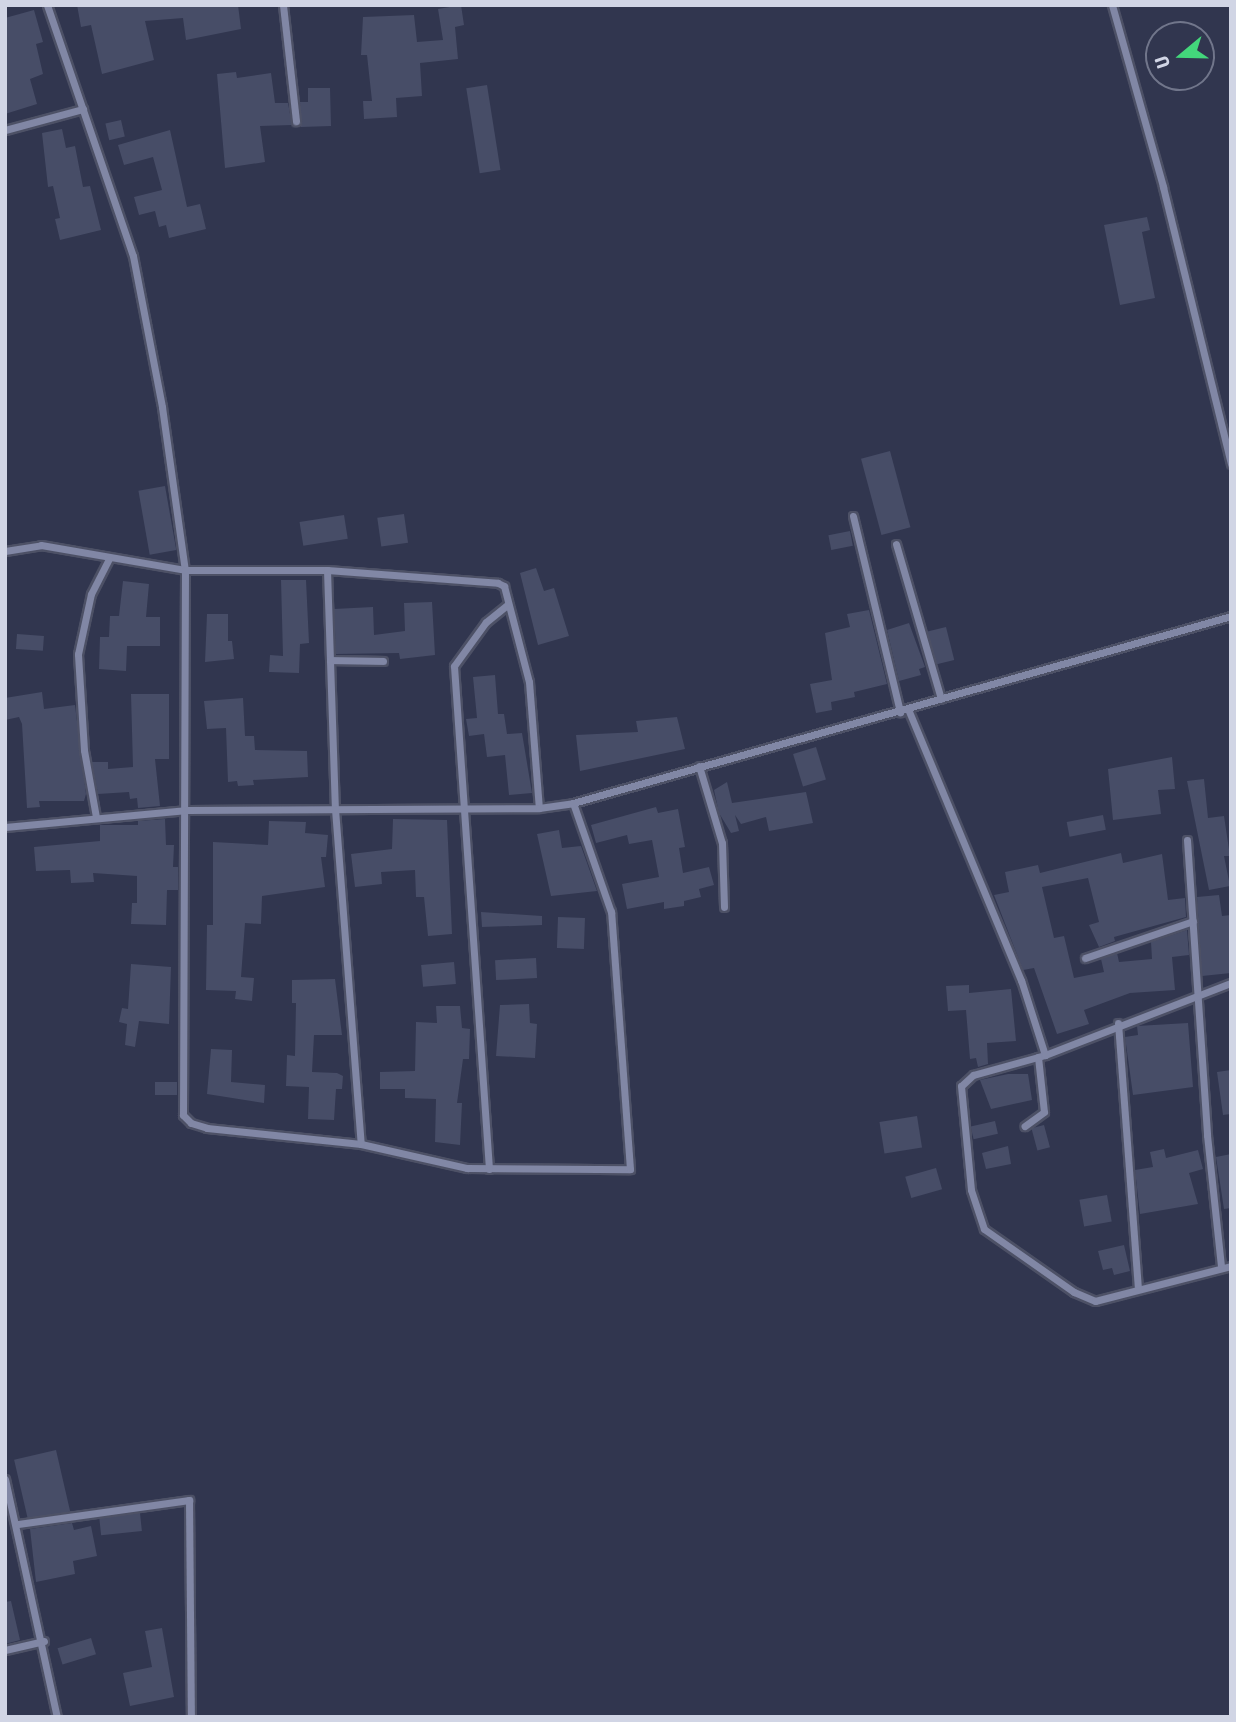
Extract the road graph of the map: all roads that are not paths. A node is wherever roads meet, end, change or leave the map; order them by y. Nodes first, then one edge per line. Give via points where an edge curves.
1 (47, 5) edge
2 (283, 5) edge
3 (1112, 5) edge
4 (83, 110) junction
5 (296, 121) dead end
6 (5, 130) edge
7 (1231, 464) edge
8 (853, 516) dead end
9 (896, 544) dead end
10 (5, 551) edge
11 (109, 559) junction
12 (185, 570) junction
13 (327, 570) junction
14 (508, 604) junction
15 (1231, 616) edge
16 (330, 660) junction
17 (383, 661) dead end
18 (941, 699) junction
19 (904, 711) junction
20 (699, 766) junction
21 (573, 803) junction
22 (539, 808) junction
23 (335, 809) junction
24 (465, 809) junction
25 (187, 810) junction
26 (96, 817) junction
27 (5, 827) edge
28 (1187, 840) dead end
29 (724, 907) dead end
30 (1193, 921) junction
31 (1085, 958) dead end
32 (1231, 983) edge
33 (1198, 996) junction
34 (1118, 1023) junction
35 (1042, 1056) junction
36 (1025, 1126) dead end
37 (361, 1144) junction
38 (489, 1169) junction
39 (1221, 1265) junction
40 (1231, 1266) edge
41 (1138, 1286) junction
42 (5, 1479) edge
43 (19, 1524) junction
44 (44, 1641) junction
45 (5, 1650) edge
46 (57, 1717) edge
47 (191, 1717) edge

1 - 4 street
2 - 5 street
3 - 7 street via 1163,187
4 - 6 street
4 - 12 street via 133,256 162,407
8 - 19 street
9 - 18 street
10 - 11 street via 41,545
11 - 12 street
11 - 26 street via 91,594 78,654 84,750
12 - 13 street
12 - 25 street
13 - 14 street via 498,583 504,586
13 - 16 street
14 - 22 street via 529,682
14 - 24 street via 486,622 454,666
15 - 18 street
16 - 17 street
16 - 23 street
18 - 19 street
19 - 20 street
19 - 35 street via 1021,981
20 - 21 street
20 - 29 street via 722,844
21 - 22 street
21 - 38 street via 611,912 632,1165 627,1171
22 - 24 street
23 - 24 street
23 - 25 street
23 - 37 street
24 - 38 street
25 - 26 street
25 - 37 street via 183,1115 207,1128
26 - 27 street
28 - 30 street
30 - 31 street
30 - 33 street
32 - 33 street
33 - 34 street
33 - 39 street
34 - 35 street
34 - 41 street
35 - 36 street via 1045,1108 1041,1118
35 - 41 street via 973,1075 961,1087 971,1190 981,1223 988,1233 1087,1299 1112,1297
37 - 38 street
39 - 40 street
39 - 41 street
42 - 43 street
43 - 44 street
43 - 47 street via 190,1500
44 - 45 street
44 - 46 street

